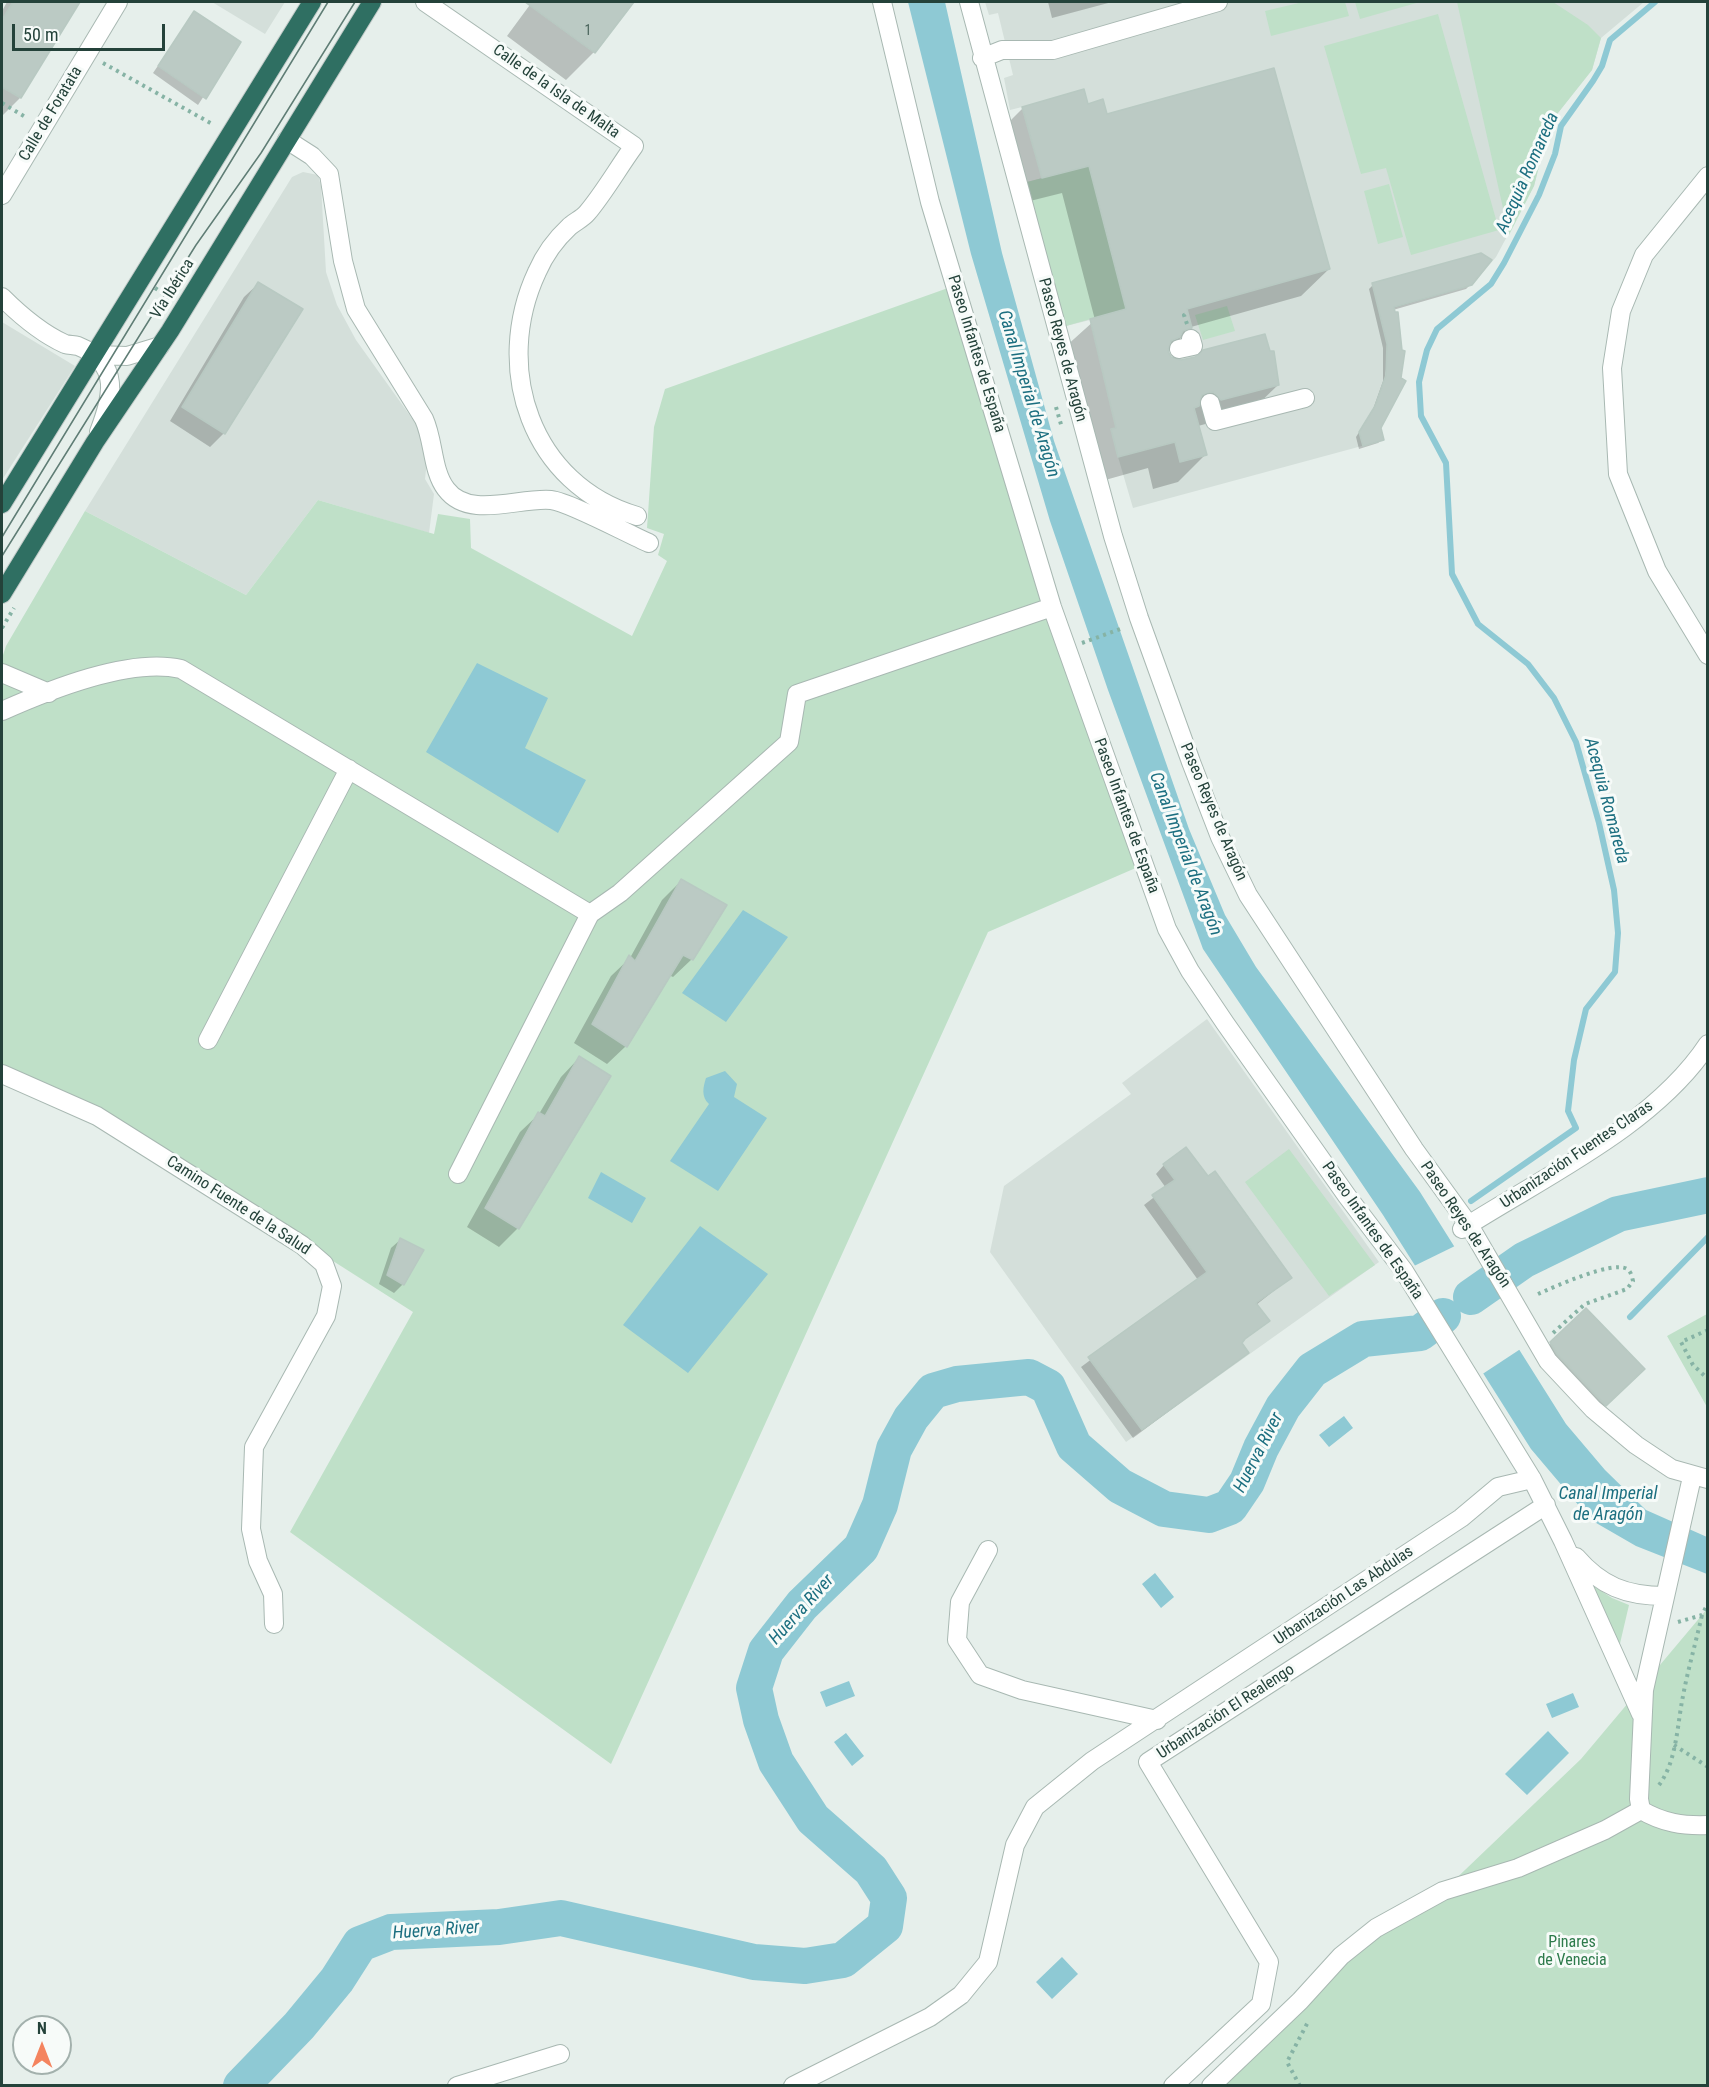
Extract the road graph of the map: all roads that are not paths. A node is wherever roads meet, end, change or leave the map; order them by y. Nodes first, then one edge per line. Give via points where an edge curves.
1 (118, 2) edge
2 (312, 2) edge
3 (372, 2) edge
4 (425, 2) edge
5 (882, 2) edge
6 (969, 2) edge
7 (1218, 2) edge
8 (982, 58) junction
9 (287, 140) junction
10 (1707, 176) edge
11 (2, 195) edge
12 (2, 297) edge
13 (160, 346) junction
14 (95, 355) junction
15 (1305, 398) dead end
16 (1210, 403) dead end
17 (95, 442) junction
18 (577, 488) junction
19 (554, 500) junction
20 (2, 504) edge
21 (637, 516) dead end
22 (649, 543) dead end
23 (2, 594) edge
24 (1052, 607) junction
25 (1707, 655) edge
26 (2, 673) edge
27 (49, 693) junction
28 (2, 711) edge
29 (350, 769) junction
30 (590, 914) junction
31 (208, 1040) dead end
32 (1707, 1044) edge
33 (2, 1074) edge
34 (458, 1174) dead end
35 (1469, 1230) junction
36 (1700, 1478) edge
37 (1532, 1479) junction
38 (1546, 1505) junction
39 (1563, 1541) junction
40 (988, 1550) dead end
41 (1665, 1596) junction
42 (274, 1624) dead end
43 (1641, 1714) junction
44 (1156, 1720) junction
45 (1641, 1810) junction
46 (1707, 1825) edge
47 (560, 2054) dead end
48 (456, 2085) edge
49 (793, 2085) edge
50 (1173, 2085) edge
51 (1211, 2085) edge

1 - 11 street, Calle de Foratata
2 - 14 highway, Vía Ibérica
3 - 9 highway, Vía Ibérica
4 - 18 street, Calle de la Isla de Malta via 634,146 586,215 552,246 538,270 522,320 519,346 526,405 549,455
5 - 24 street, Paseo Infantes de España via 930,202
6 - 8 street, Paseo Reyes de Aragón
7 - 8 street via 1053,50 1002,50
8 - 35 street, Paseo Reyes de Aragón via 1116,545 1161,681 1220,837 1248,895
9 - 13 highway, Vía Ibérica
9 - 19 street via 312,156 329,174 343,261 356,309 424,419 432,438 438,476 446,489 456,500 471,505
10 - 25 street via 1644,255 1621,311 1612,368 1618,474 1657,571
12 - 14 street via 24,319 66,344
13 - 14 street via 127,356
13 - 17 highway, Vía Ibérica
14 - 17 street via 111,381 109,402
14 - 20 highway, Vía Ibérica
15 - 16 street via 1215,421
17 - 23 highway, Vía Ibérica
18 - 19 street
18 - 21 street, Calle de la Isla de Malta via 606,506
19 - 22 street
24 - 30 street via 797,693 789,742 620,893
24 - 37 street, Paseo Infantes de España via 1175,946 1225,1023 1404,1271
26 - 27 street
27 - 28 street
27 - 29 street via 127,669 174,667
29 - 30 street
29 - 31 street
30 - 34 street
32 - 35 street, Urbanización Fuentes Claras via 1670,1091
33 - 42 street, Camino Fuente de la Salud via 97,1116 302,1245 324,1264 332,1286 326,1316 254,1447 251,1529 258,1561 273,1594
35 - 36 street, Paseo Reyes de Aragón via 1562,1378 1617,1431 1660,1463
36 - 41 street, Paseo Infantes de España via 1685,1511
37 - 38 street, Paseo Infantes de España
37 - 44 street, Urbanización Las Abdulas via 1498,1487 1461,1518
38 - 39 street, Paseo Infantes de España
38 - 50 street, Urbanización El Realengo via 1148,1762 1269,1962 1261,2004
39 - 41 street, Paseo Infantes de España via 1585,1568 1611,1588 1628,1594
39 - 43 street, Paseo Infantes de España
40 - 44 street via 960,1602 957,1640 980,1675 1022,1690
41 - 43 street, Paseo Infantes de España
43 - 45 street, Paseo Infantes de España
44 - 49 street, Urbanización Las Abdulas via 1092,1761 1035,1808 1015,1845 988,1962 961,1995 930,2017
45 - 46 street via 1673,1824
45 - 51 street via 1518,1868 1443,1891 1376,1928 1341,1956 1300,2001
47 - 48 street

